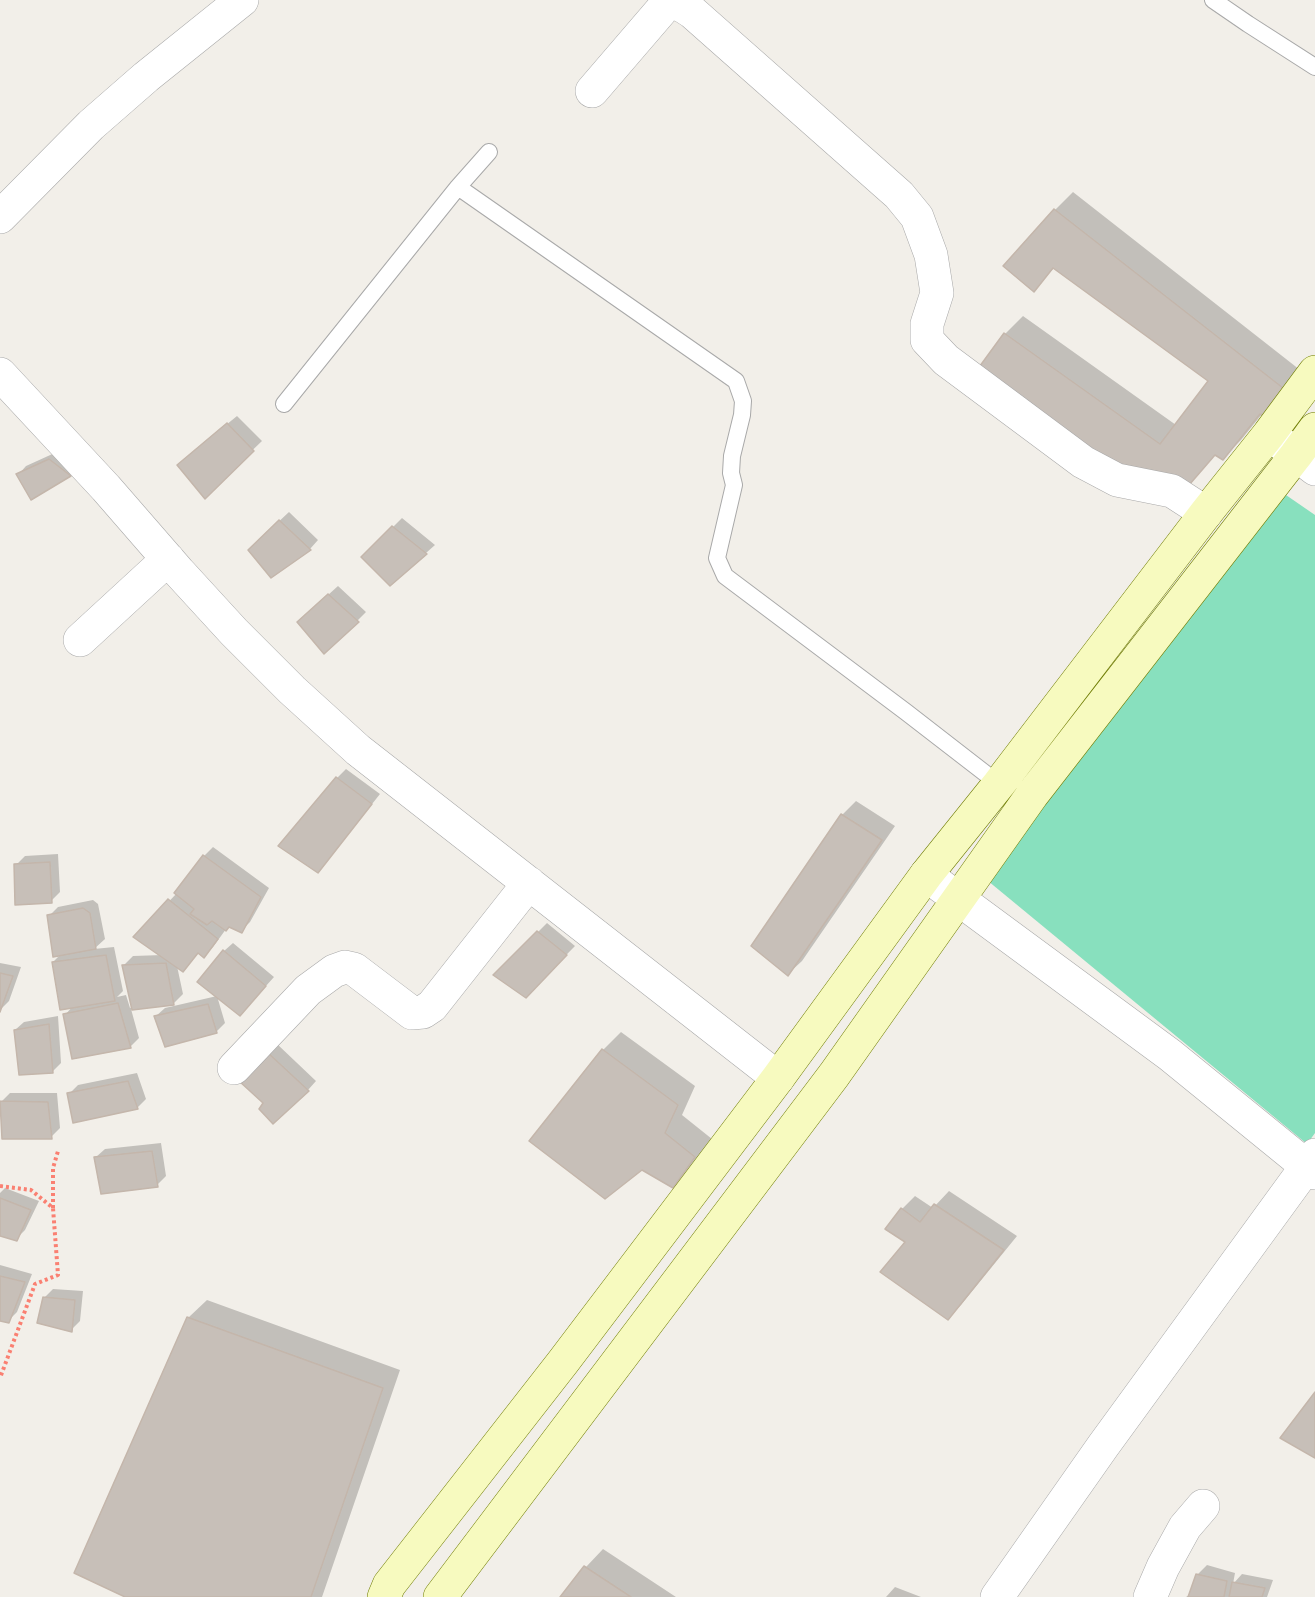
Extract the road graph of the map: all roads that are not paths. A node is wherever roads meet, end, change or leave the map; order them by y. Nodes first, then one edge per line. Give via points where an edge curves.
1 (242, 0) edge
2 (1213, 0) edge
3 (1315, 67) edge
4 (592, 91) dead end
5 (489, 152) dead end
6 (458, 187) junction
7 (0, 217) edge
8 (1315, 372) edge
9 (0, 374) edge
10 (284, 404) dead end
11 (1315, 429) edge
12 (1269, 434) junction
13 (1306, 462) edge
14 (1206, 513) junction
15 (168, 559) junction
16 (80, 640) dead end
17 (999, 784) junction
18 (926, 875) junction
19 (529, 883) junction
20 (958, 899) junction
21 (234, 1068) dead end
22 (778, 1078) junction
23 (1312, 1165) edge
24 (1203, 1506) dead end
25 (384, 1597) edge
26 (440, 1597) edge
27 (997, 1597) edge
28 (1150, 1597) edge

1 - 7 street via 91,125
2 - 3 lane
4 - 14 street via 665,6 678,3 692,12 899,195 917,217 931,255 937,293 927,324 927,340 946,360 1083,462 1117,480 1173,491
5 - 6 lane
6 - 10 lane
6 - 17 lane via 736,381 743,401 742,415 732,456 734,485 717,558 725,576
8 - 12 main road
9 - 15 street
11 - 13 main road
12 - 13 street
12 - 14 main road
13 - 20 main road via 1032,795
14 - 17 main road
15 - 16 street
15 - 19 street via 234,632 333,728
17 - 18 main road
18 - 20 street
18 - 22 main road
19 - 21 street via 432,1006 423,1012 412,1013 359,972 345,967 308,990
19 - 22 street
20 - 23 street
20 - 26 main road via 834,1075
22 - 25 main road via 389,1585
23 - 27 street via 1103,1446
24 - 28 street via 1185,1527

